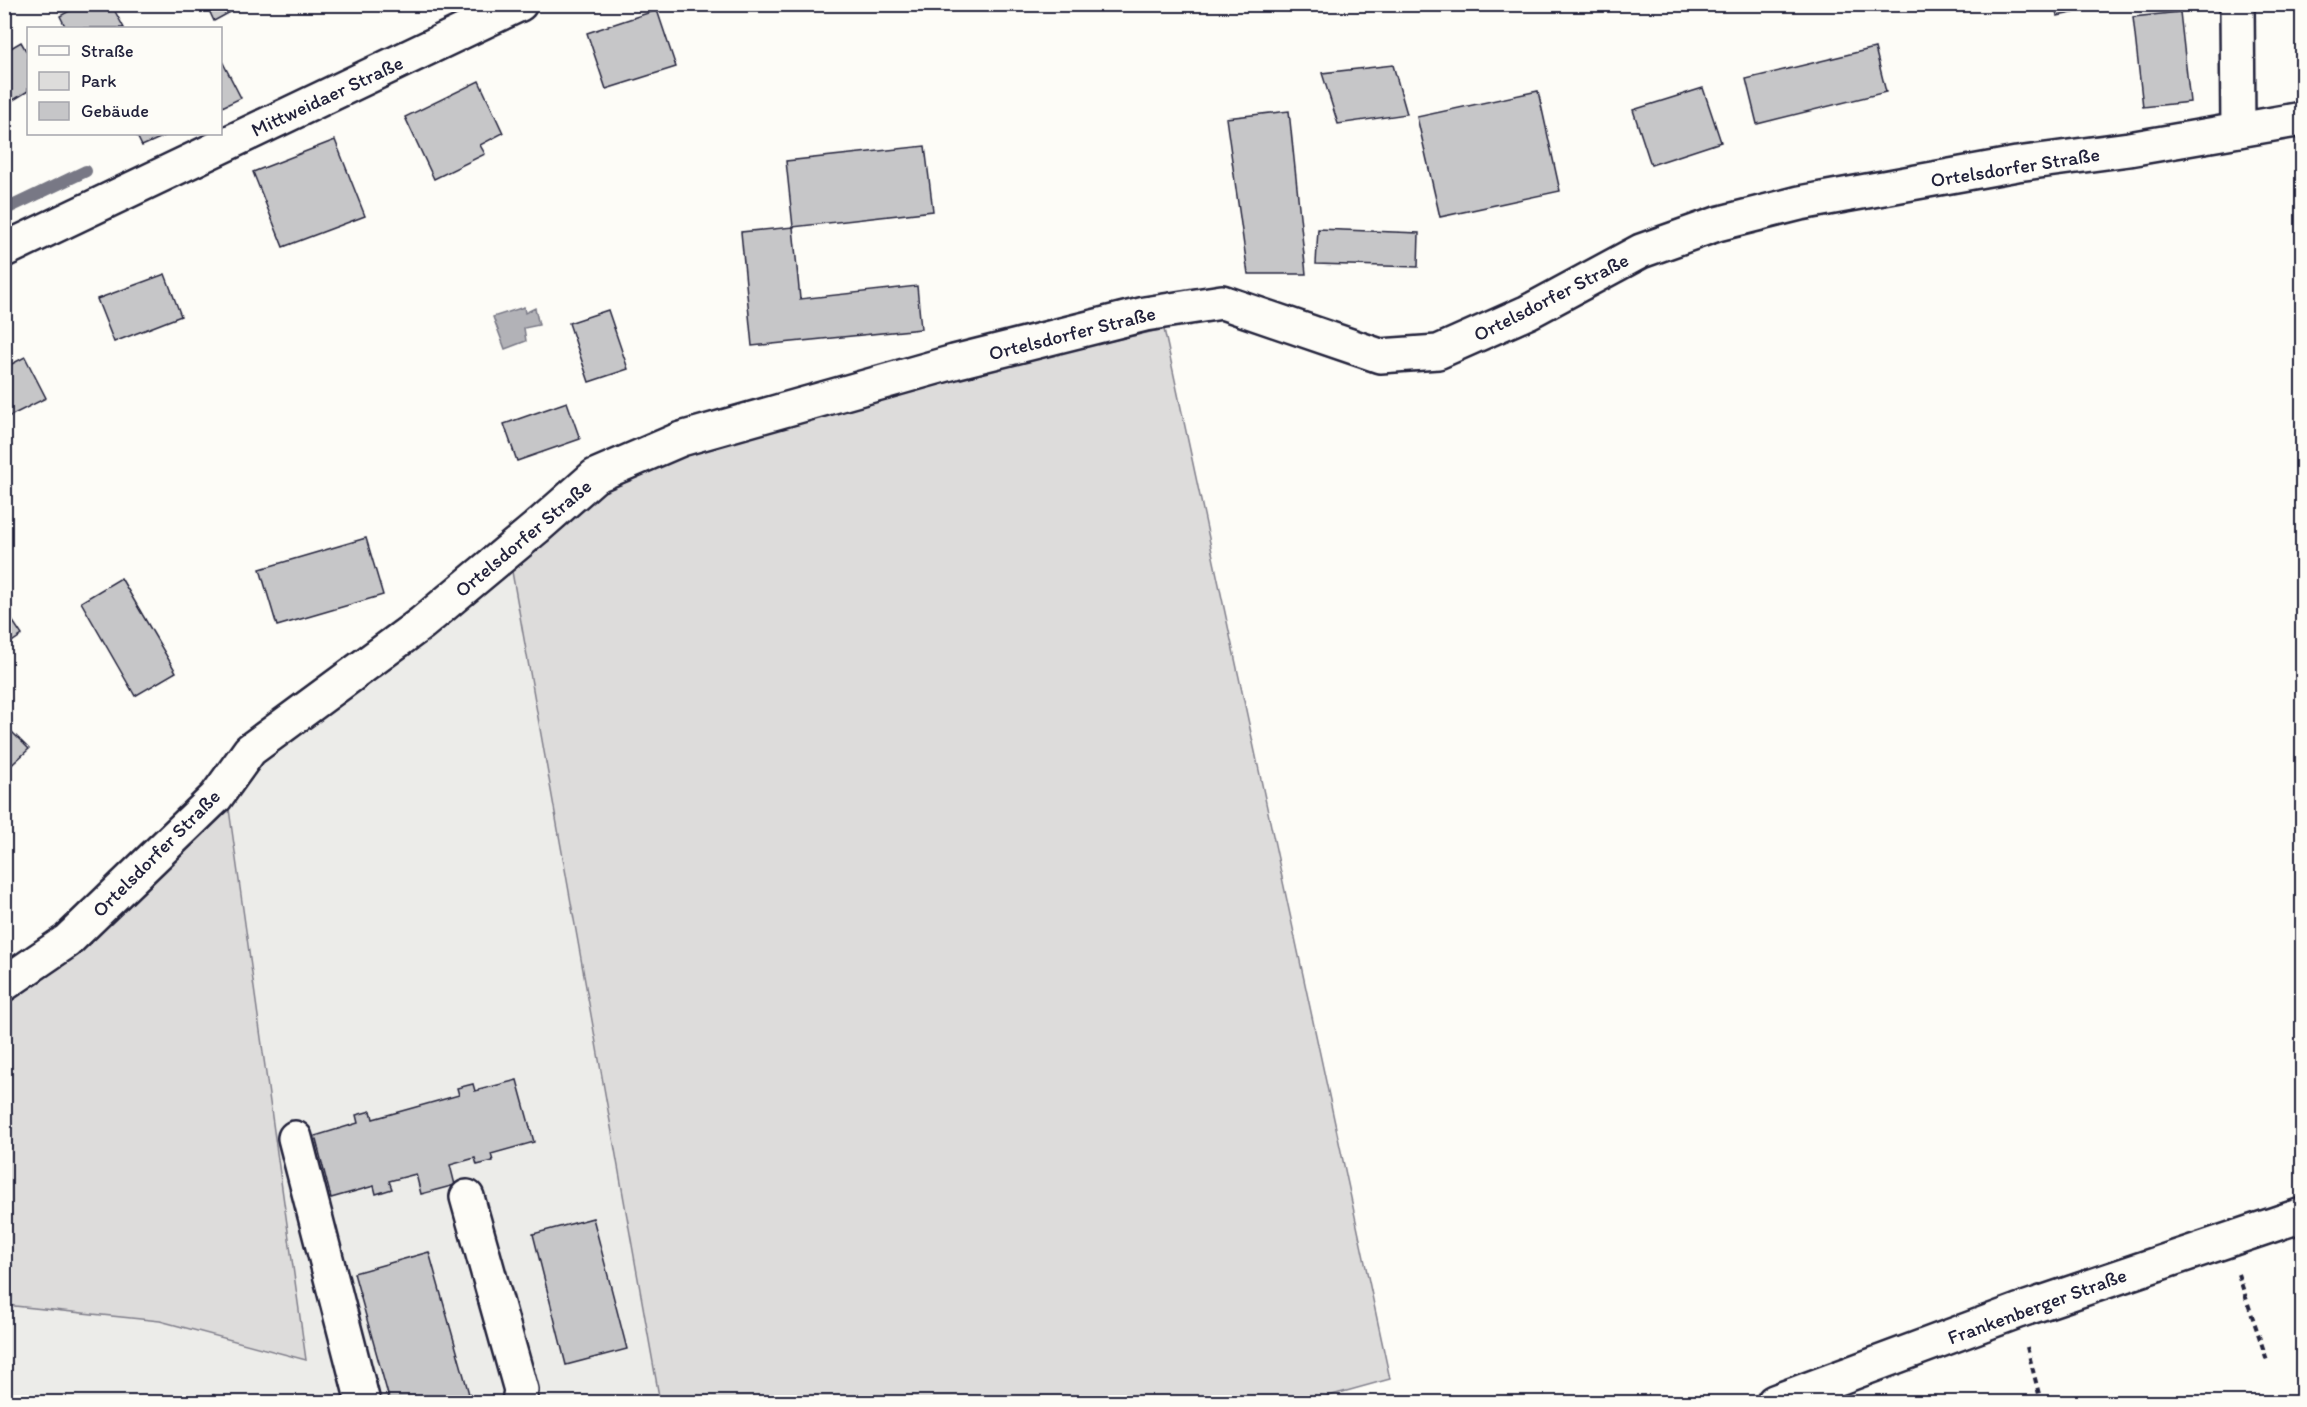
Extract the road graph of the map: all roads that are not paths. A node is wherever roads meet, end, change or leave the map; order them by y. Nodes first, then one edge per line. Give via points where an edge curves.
1 (520, 4) edge
2 (2237, 4) edge
3 (2302, 119) edge
4 (2238, 130) junction
5 (4, 250) edge
6 (4, 984) edge
7 (295, 1138) dead end
8 (467, 1197) dead end
9 (2302, 1215) edge
10 (363, 1402) edge
11 (519, 1402) edge
12 (1774, 1402) edge

1 - 5 street, Mittweidaer Straße
2 - 4 street
3 - 4 street, Ortelsdorfer Straße
4 - 6 street, Ortelsdorfer Straße via 1800,203 1717,224 1641,251 1528,312 1438,352 1380,356 1222,302 1144,314 954,362 681,439 595,477 422,622 250,750 216,797 75,933
7 - 10 street
8 - 11 street via 521,1390
9 - 12 street, Frankenberger Straße via 2018,1311

